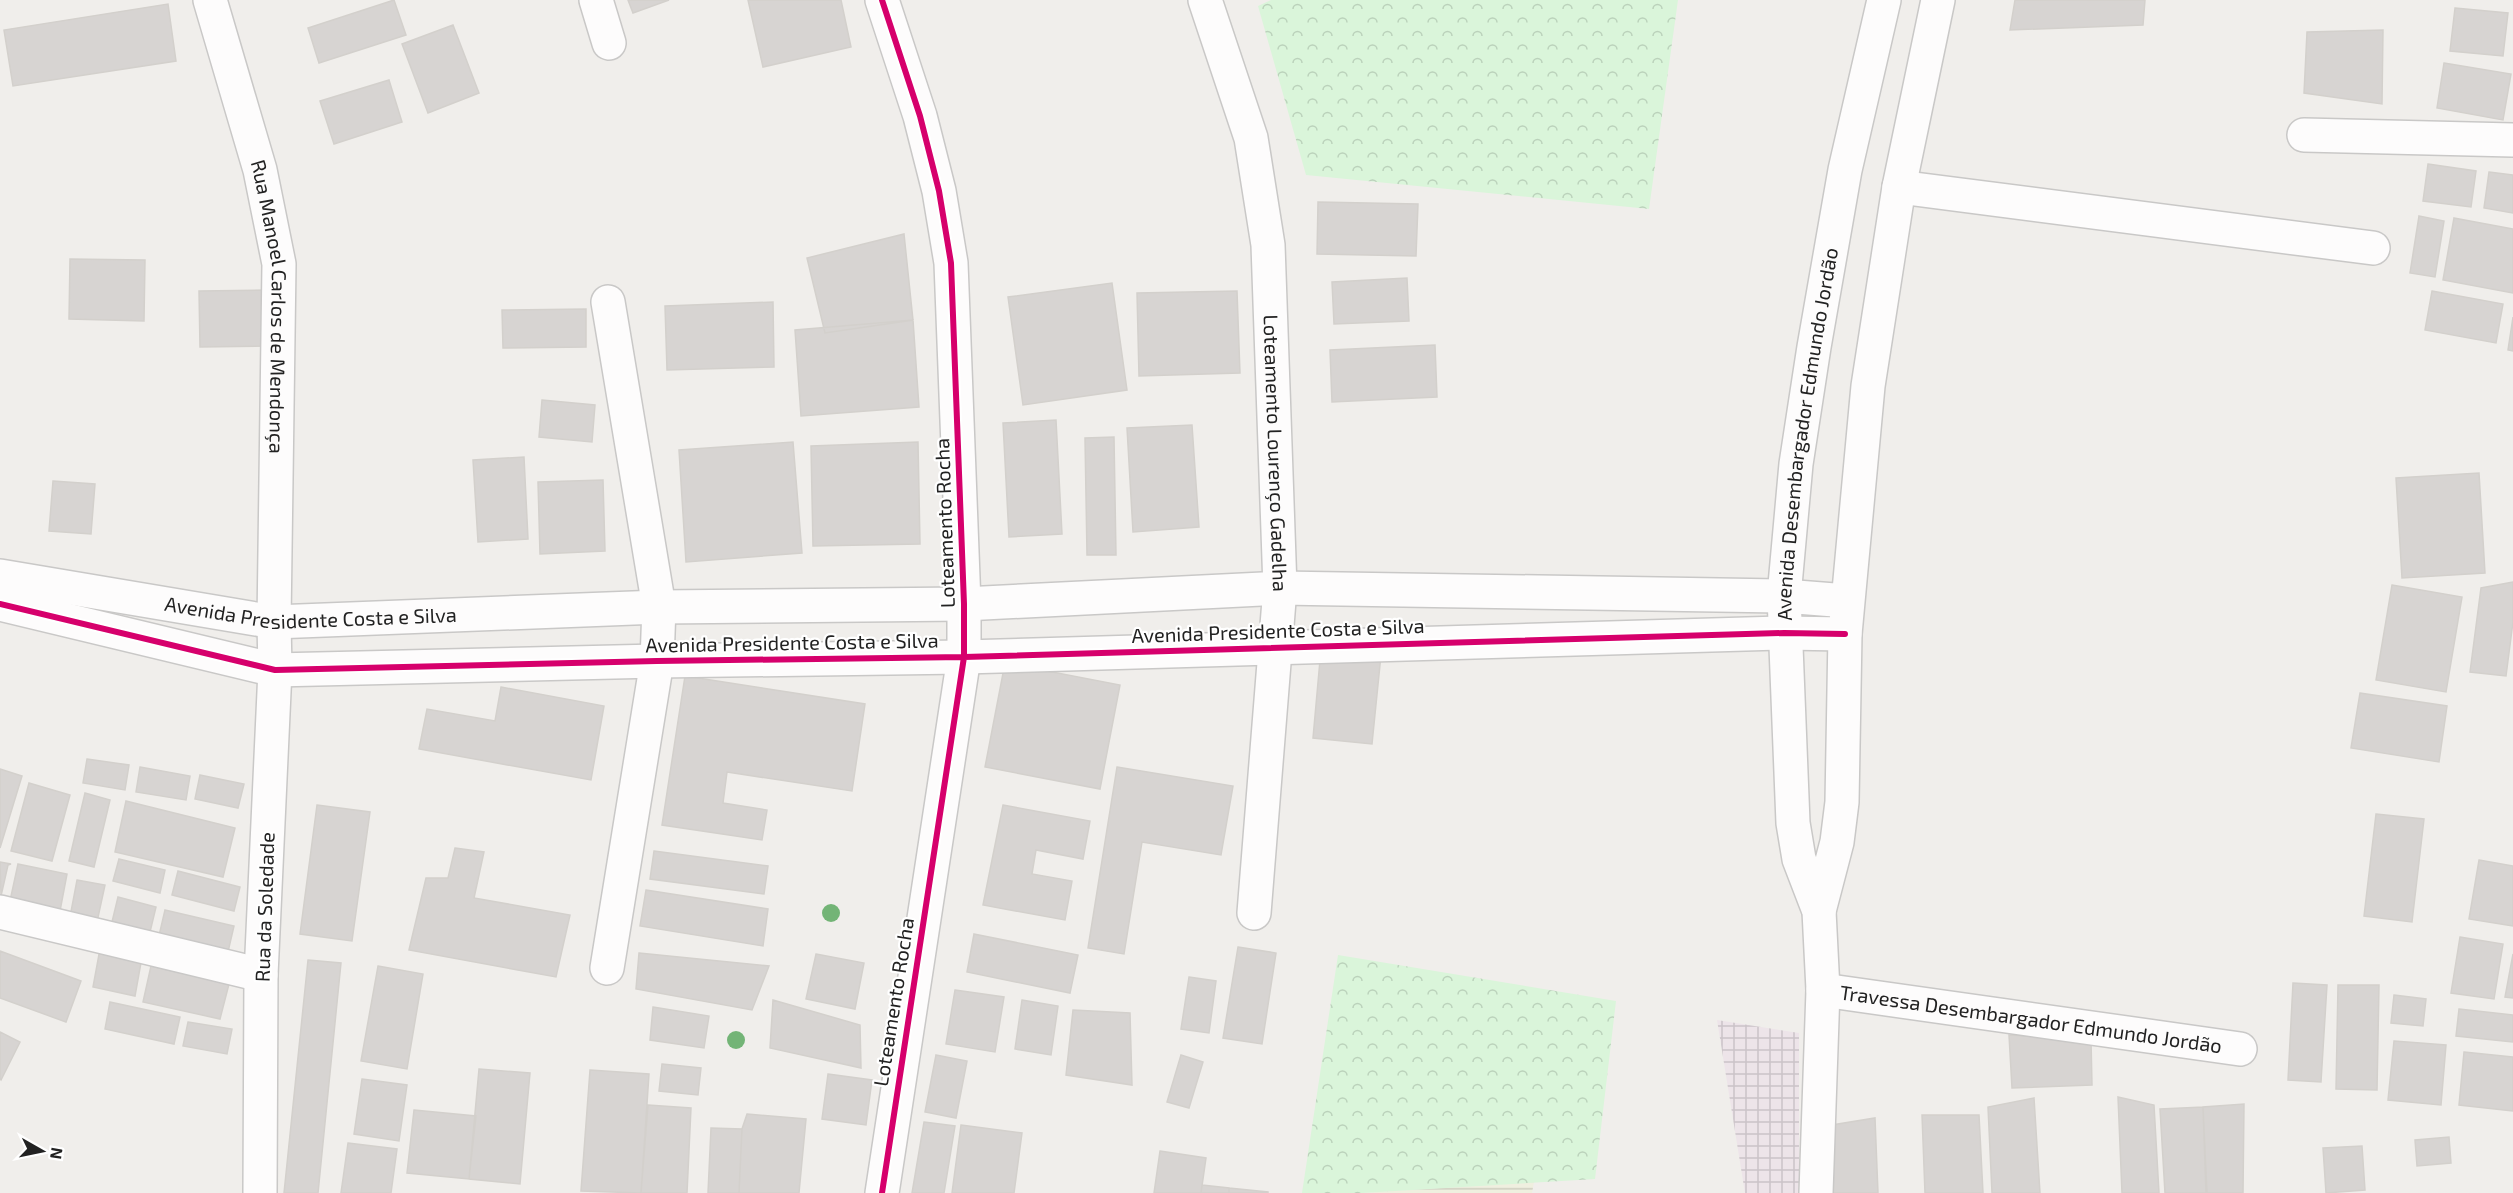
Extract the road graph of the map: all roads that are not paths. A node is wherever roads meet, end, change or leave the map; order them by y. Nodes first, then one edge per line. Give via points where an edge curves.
1 (210, 0) edge
2 (596, 0) edge
3 (882, 0) edge
4 (1205, 0) edge
5 (1884, 0) edge
6 (1938, 0) edge
7 (609, 43) dead end
8 (2304, 135) dead end
9 (2513, 140) edge
10 (1899, 187) junction
11 (2373, 248) dead end
12 (608, 302) dead end
13 (0, 576) edge
14 (1280, 588) junction
15 (1784, 596) junction
16 (1847, 601) junction
17 (0, 604) edge
18 (964, 604) junction
19 (659, 607) junction
20 (274, 622) junction
21 (1784, 633) junction
22 (1845, 634) junction
23 (1276, 646) junction
24 (964, 657) junction
25 (657, 661) junction
26 (275, 670) junction
27 (1819, 911) junction
28 (0, 912) edge
29 (1254, 913) dead end
30 (607, 968) dead end
31 (261, 975) junction
32 (1823, 990) junction
33 (2240, 1049) dead end
34 (260, 1193) edge
35 (882, 1193) edge
36 (1816, 1193) edge

1 - 20 street, Rua Manoel Carlos de Mendonça via 260,170 279,264
2 - 7 street
3 - 18 street, Loteamento Rocha via 920,116 939,191 951,263
4 - 14 street, Loteamento Lourenço Gadelha via 1251,138 1268,245
5 - 15 street, Avenida Desembargador Edmundo Jordão via 1845,170 1814,347 1796,465
6 - 10 street
8 - 9 street
10 - 11 street
10 - 16 street via 1868,386
12 - 19 street
13 - 20 street, Avenida Presidente Costa e Silva
14 - 15 street, Avenida Presidente Costa e Silva
14 - 18 street, Avenida Presidente Costa e Silva
14 - 23 street, Loteamento Lourenço Gadelha
15 - 16 street, Avenida Presidente Costa e Silva
15 - 21 street, Avenida Desembargador Edmundo Jordão
16 - 22 street
17 - 26 street, Avenida Presidente Costa e Silva
18 - 19 street, Avenida Presidente Costa e Silva
18 - 24 street, Loteamento Rocha
19 - 20 street, Avenida Presidente Costa e Silva
19 - 25 street
20 - 26 street, Rua da Soledade
21 - 22 street, Avenida Presidente Costa e Silva
21 - 23 street, Avenida Presidente Costa e Silva
21 - 27 street, Avenida Desembargador Edmundo Jordão via 1793,823 1798,859
22 - 27 street via 1842,802 1837,843
23 - 24 street, Avenida Presidente Costa e Silva
23 - 29 street, Loteamento Lourenço Gadelha
24 - 25 street, Avenida Presidente Costa e Silva
24 - 35 street, Loteamento Rocha
25 - 26 street, Avenida Presidente Costa e Silva
25 - 30 street
26 - 31 street, Rua da Soledade
27 - 32 street, Avenida Desembargador Edmundo Jordão
28 - 31 street
31 - 34 street, Rua da Soledade
32 - 33 street, Travessa Desembargador Edmundo Jordão
32 - 36 street, Avenida Desembargador Edmundo Jordão

